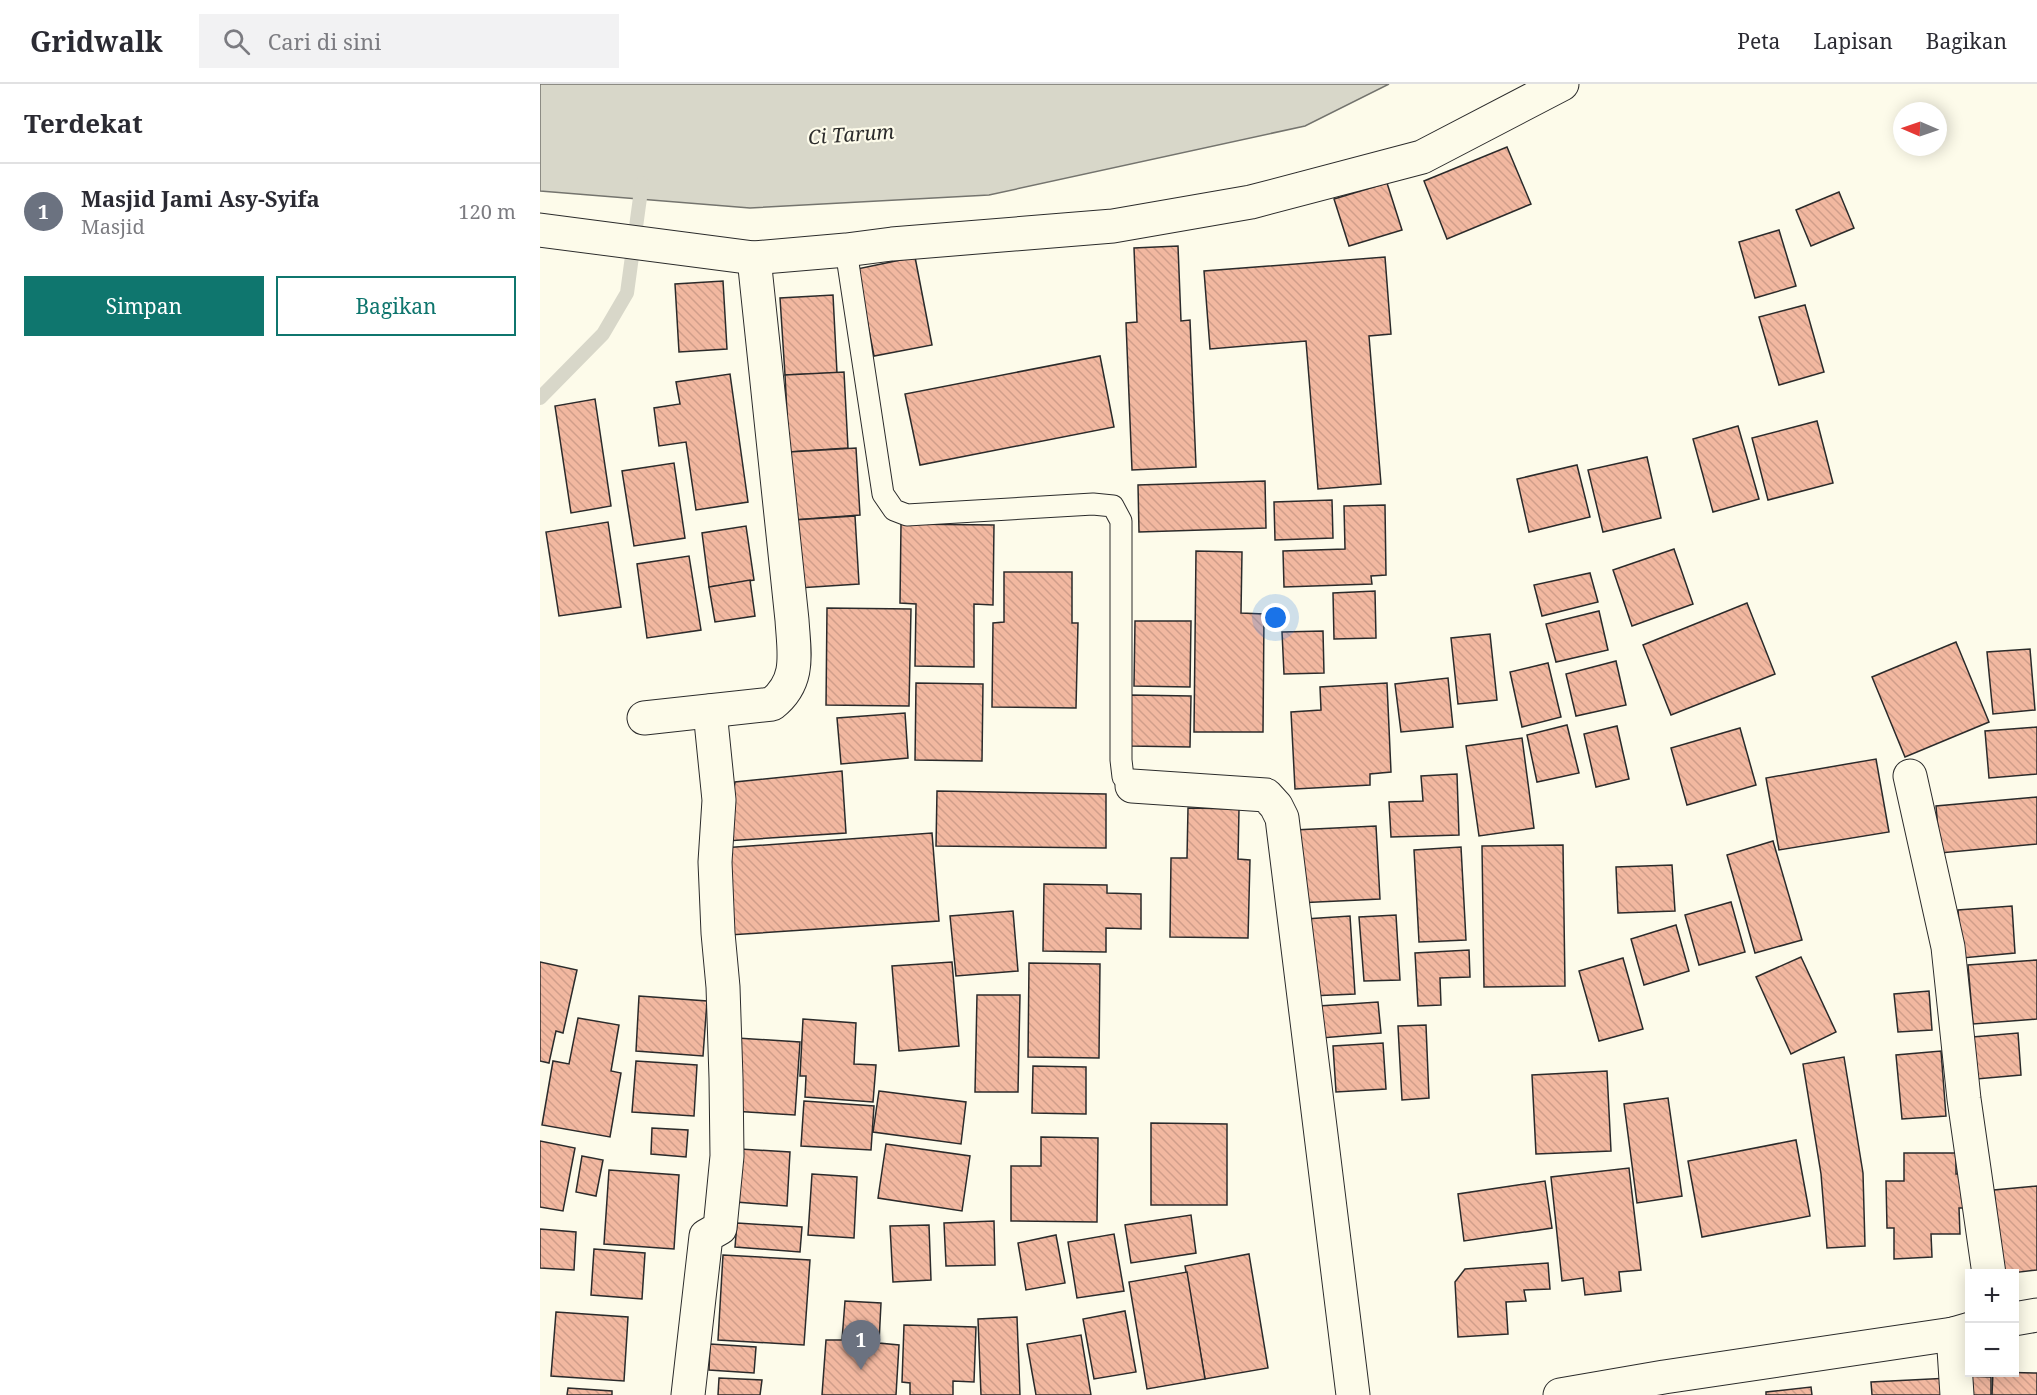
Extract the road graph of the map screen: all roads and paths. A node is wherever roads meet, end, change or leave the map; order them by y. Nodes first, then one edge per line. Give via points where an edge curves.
1 (1562, 84) edge
2 (540, 230) edge
3 (846, 250) junction
4 (754, 258) junction
5 (710, 711) junction
6 (644, 718) dead end
7 (1910, 776) dead end
8 (1132, 786) joint
9 (1988, 1269) edge
10 (2037, 1315) edge
11 (2019, 1318) edge
12 (1961, 1331) edge
13 (688, 1395) edge
14 (1353, 1395) edge
15 (1560, 1395) edge
16 (1957, 1395) edge

1 - 3 street via 1422,157 1251,202 1113,226
2 - 4 street
3 - 4 street
3 - 8 lane via 883,494 894,510 907,515 1113,506 1120,521 1121,760 1123,777
4 - 5 street via 795,657 790,683 783,696 772,704
5 - 6 street
5 - 13 street via 719,800 715,862 727,1156 720,1228 706,1236
7 - 9 street via 1948,947
8 - 14 street via 1266,795 1282,818
10 - 11 street
12 - 15 street
12 - 16 street

